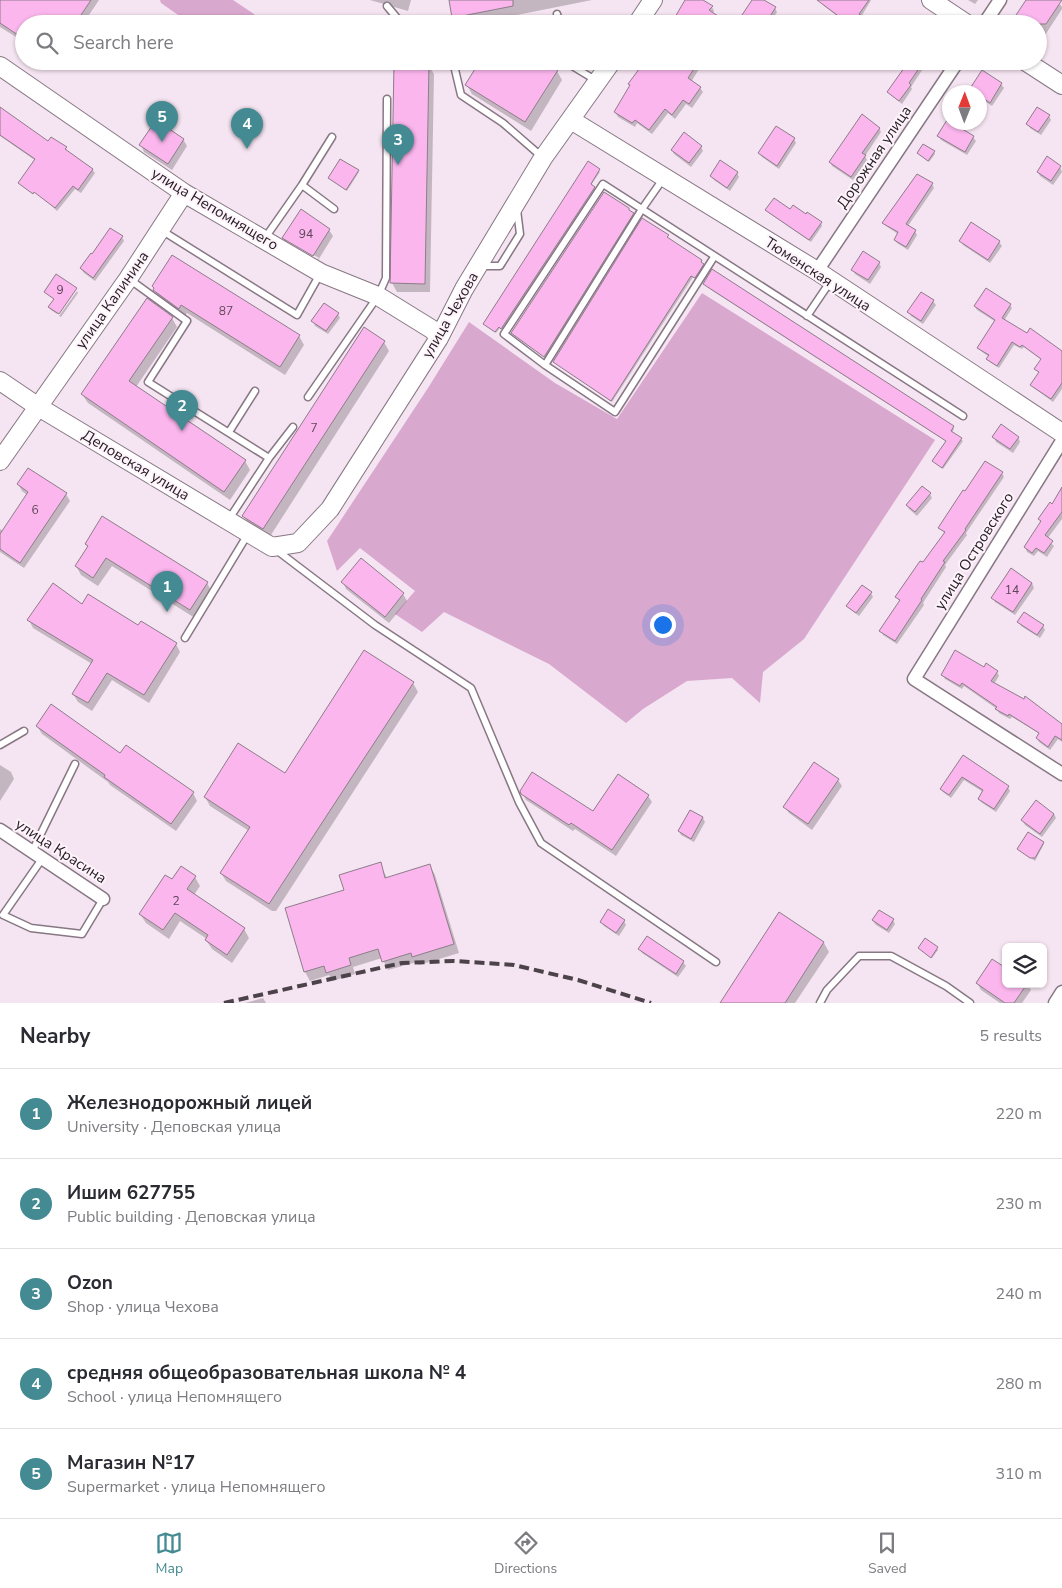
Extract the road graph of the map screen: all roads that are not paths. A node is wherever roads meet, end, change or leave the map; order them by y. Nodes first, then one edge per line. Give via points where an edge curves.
1 (653, 0) edge
2 (931, 0) edge
3 (1000, 0) edge
4 (387, 6) dead end
5 (394, 15) edge
6 (643, 15) edge
7 (954, 15) edge
8 (990, 15) edge
9 (0, 66) edge
10 (455, 70) edge
11 (579, 70) edge
12 (606, 70) edge
13 (952, 70) edge
14 (1038, 70) edge
15 (598, 82) junction
16 (1062, 85) edge
17 (387, 99) dead end
18 (571, 120) junction
19 (332, 137) dead end
20 (543, 158) junction
21 (664, 177) junction
22 (302, 185) junction
23 (184, 193) junction
24 (334, 208) dead end
25 (642, 209) junction
26 (160, 230) junction
27 (264, 239) junction
28 (714, 257) junction
29 (321, 273) junction
30 (824, 276) junction
31 (128, 279) junction
32 (378, 296) junction
33 (807, 316) junction
34 (439, 338) junction
35 (545, 366) junction
36 (0, 381) edge
37 (255, 392) dead end
38 (308, 397) dead end
39 (38, 406) junction
40 (962, 416) dead end
41 (292, 427) dead end
42 (229, 432) junction
43 (1062, 433) edge
44 (1062, 441) edge
45 (270, 458) junction
46 (0, 461) edge
47 (228, 520) junction
48 (249, 533) junction
49 (272, 547) junction
50 (185, 638) dead end
51 (24, 731) dead end
52 (0, 745) edge
53 (76, 764) dead end
54 (1062, 774) edge
55 (0, 830) edge
56 (37, 856) junction
57 (103, 898) joint
58 (716, 962) dead end
59 (1062, 992) edge
60 (820, 1003) edge
61 (970, 1003) edge
62 (1055, 1003) edge

1 - 6 main road
2 - 7 main road
3 - 8 street
4 - 5 lane
9 - 23 main road, улица Непомнящего
10 - 20 lane via 461,95 503,123
11 - 15 lane
12 - 15 main road, улица Чехова
13 - 30 street, Дорожная улица
14 - 16 main road
15 - 18 main road, улица Чехова
17 - 32 lane via 386,278
18 - 20 main road, улица Чехова
18 - 21 main road, Тюменская улица
19 - 22 lane
20 - 34 main road, улица Чехова
21 - 25 lane
21 - 30 main road, Тюменская улица
22 - 24 lane
22 - 27 lane
23 - 26 main road, улица Калинина
23 - 27 main road, улица Непомнящего
25 - 28 lane
25 - 35 lane
25 - 35 lane via 603,184 504,334
26 - 29 lane via 297,315
26 - 31 main road, улица Калинина
27 - 29 main road, улица Непомнящего
28 - 33 lane
28 - 35 lane via 615,412
29 - 32 main road, улица Непомнящего
30 - 33 lane
30 - 43 main road, Тюменская улица
31 - 39 main road, улица Калинина
31 - 42 lane via 187,321 148,382
32 - 34 main road, улица Непомнящего via 433,330
32 - 38 lane
33 - 40 lane
34 - 49 main road, улица Чехова via 330,509 298,543
36 - 39 main road, Деповская улица
37 - 42 lane
39 - 46 main road, улица Калинина
39 - 47 main road, Деповская улица
41 - 45 lane
42 - 45 lane
44 - 54 street, улица Островского via 914,679
45 - 47 lane
47 - 48 main road, Деповская улица
48 - 49 main road, Деповская улица
48 - 50 lane
49 - 58 lane via 375,625 471,688 519,802 541,843
51 - 52 lane
53 - 56 lane
55 - 56 street, улица Красина
56 - 57 street, улица Красина
56 - 57 lane via 3,915 31,928 82,934
59 - 62 street
60 - 61 lane via 827,990 859,956 891,956

